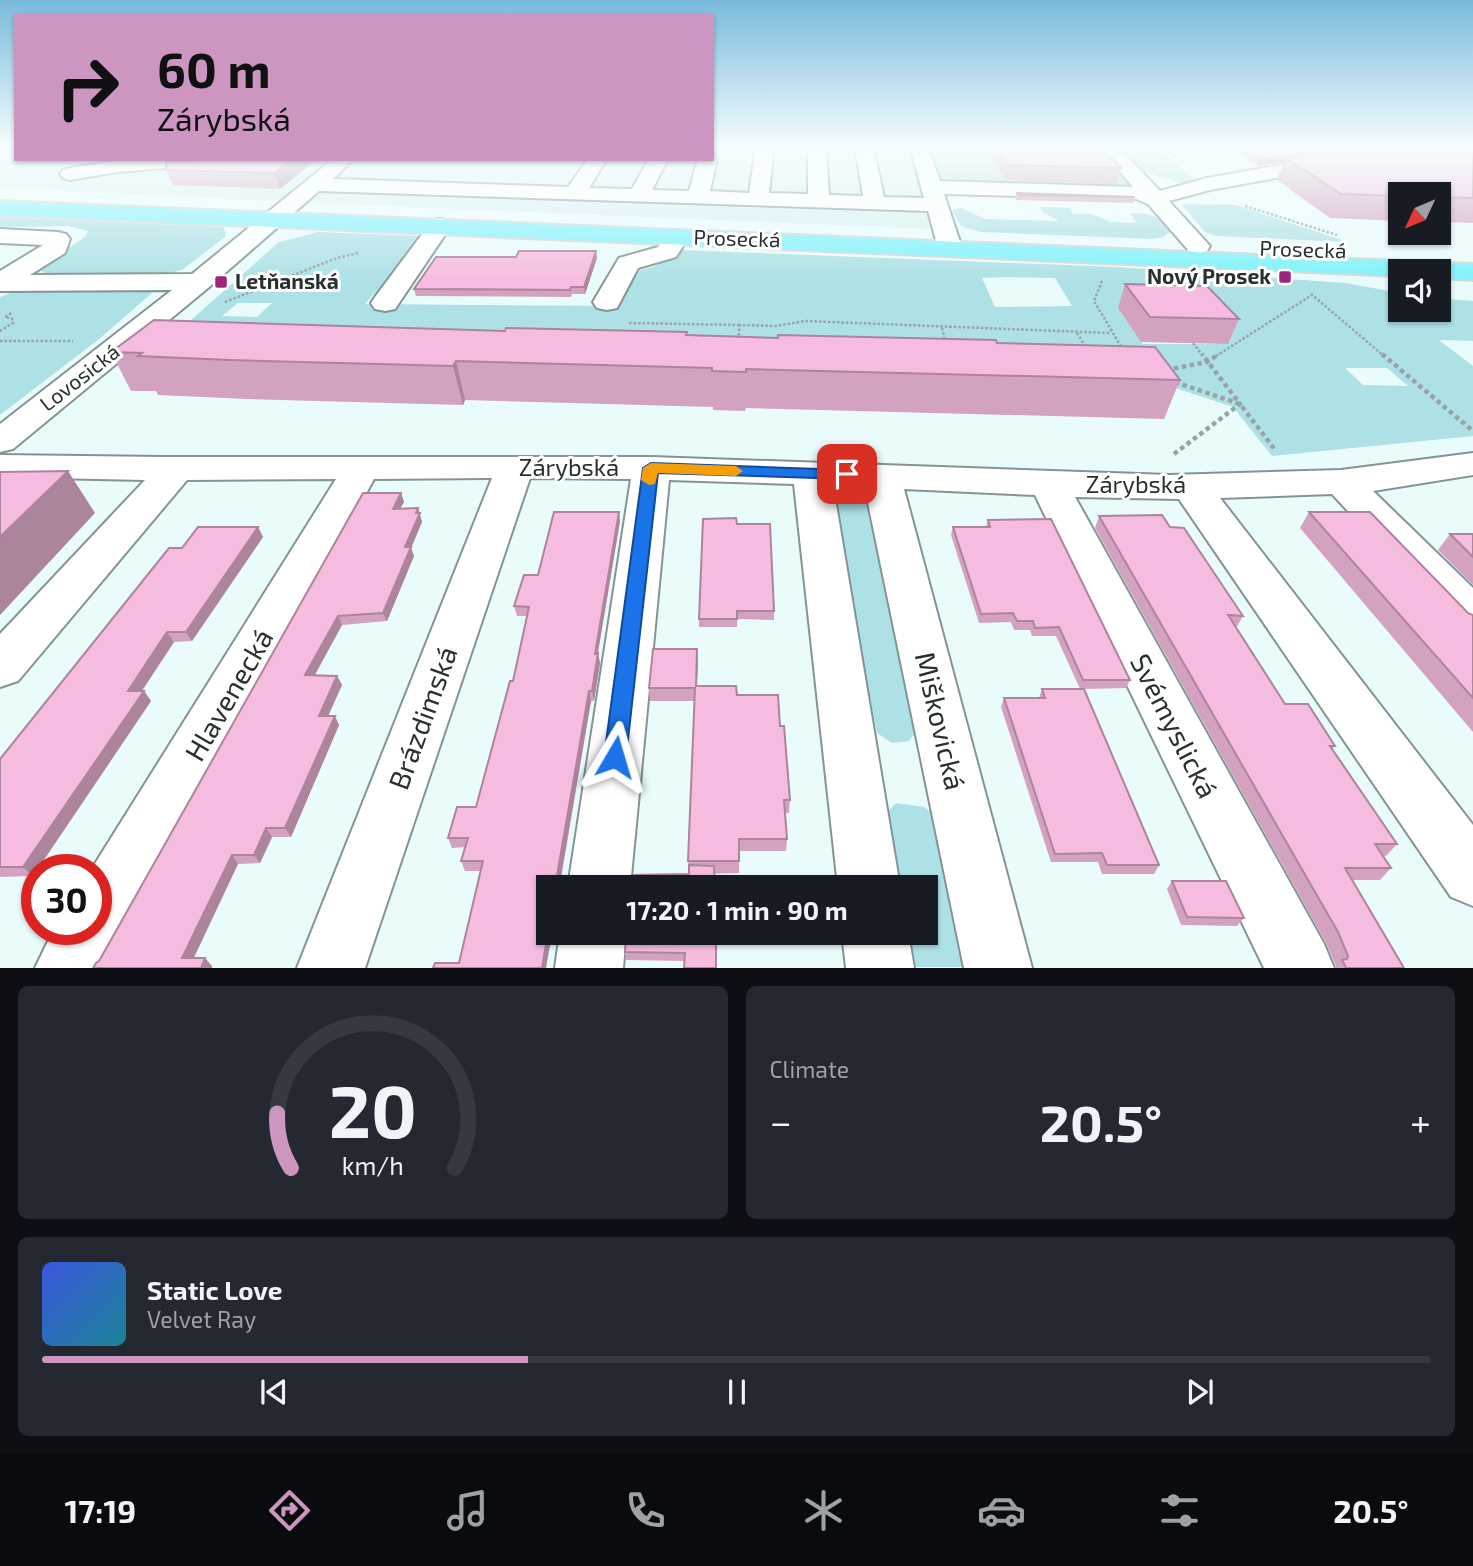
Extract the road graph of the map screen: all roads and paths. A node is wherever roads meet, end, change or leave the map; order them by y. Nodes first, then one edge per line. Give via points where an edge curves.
1 (305, 192) edge
2 (521, 192) edge
3 (641, 192) edge
4 (699, 192) edge
5 (759, 192) edge
6 (819, 192) edge
7 (872, 192) edge
8 (933, 192) edge
9 (1149, 192) edge
10 (1186, 192) edge
11 (0, 193) edge
12 (574, 194) joint
13 (638, 197) junction
14 (935, 198) junction
15 (697, 199) junction
16 (758, 201) junction
17 (819, 202) junction
18 (874, 203) junction
19 (1159, 203) junction
20 (0, 208) edge
21 (280, 213) junction
22 (440, 226) junction
23 (677, 236) junction
24 (948, 242) junction
25 (1198, 246) junction
26 (361, 252) dead end
27 (1473, 257) edge
28 (39, 258) dead end
29 (1, 265) edge
30 (1106, 270) dead end
31 (1473, 272) edge
32 (199, 282) junction
33 (1302, 286) dead end
34 (1312, 295) junction
35 (385, 303) dead end
36 (216, 306) dead end
37 (14, 311) dead end
38 (612, 313) joint
39 (3, 317) edge
40 (740, 325) junction
41 (942, 328) junction
42 (0, 331) edge
43 (1076, 332) junction
44 (1111, 333) junction
45 (0, 341) edge
46 (74, 341) dead end
47 (1193, 343) edge
48 (737, 349) edge
49 (1089, 352) edge
50 (1125, 353) edge
51 (948, 354) edge
52 (1207, 362) junction
53 (1160, 371) edge
54 (1174, 382) edge
55 (1240, 404) junction
56 (1473, 432) edge
57 (0, 441) edge
58 (1277, 452) dead end
59 (1473, 464) edge
60 (0, 466) edge
61 (515, 468) junction
62 (651, 468) junction
63 (176, 469) junction
64 (361, 469) junction
65 (812, 473) junction
66 (881, 475) junction
67 (1342, 482) junction
68 (1049, 485) junction
69 (1190, 486) junction
70 (1473, 616) edge
71 (0, 667) edge
72 (600, 875) edge
73 (867, 875) edge
74 (1473, 875) edge
75 (112, 893) edge
76 (82, 945) edge
77 (592, 945) edge
78 (877, 945) edge
79 (69, 968) edge
80 (331, 968) edge
81 (589, 968) edge
82 (880, 968) edge
83 (998, 968) edge
84 (1300, 968) edge

1 - 21 street, Lovosická
2 - 12 street
3 - 13 street
4 - 15 street
5 - 16 street
6 - 17 street
7 - 18 street
8 - 14 street
9 - 19 street
10 - 19 street
11 - 21 main road, Prosecká
12 - 13 street
13 - 15 street
14 - 18 street
14 - 19 street
14 - 24 street
15 - 16 street
16 - 17 street
17 - 18 street
19 - 25 street
20 - 21 main road, Prosecká
21 - 22 main road, Prosecká
21 - 24 main road, Prosecká
21 - 32 street, Lovosická
22 - 23 main road, Prosecká
22 - 35 street
23 - 24 main road, Prosecká
23 - 38 street via 667,252 628,263
24 - 25 main road, Prosecká
24 - 31 main road, Prosecká
25 - 27 main road, Prosecká
26 - 36 path
28 - 29 street
29 - 32 street
30 - 44 path via 1094,301
32 - 57 street, Lovosická
33 - 34 path
34 - 52 path
34 - 56 path
37 - 39 path
38 - 40 path
39 - 42 path via 12,318 13,323
40 - 41 path via 805,321
40 - 48 path
41 - 43 path
41 - 51 path
43 - 44 path
43 - 49 path
44 - 50 path
45 - 46 path
47 - 52 path
52 - 53 path
52 - 55 path
54 - 55 path
55 - 58 path
55 - 69 path via 1165,460
59 - 67 street, Zárybská
60 - 63 street, Zárybská
61 - 62 street, Zárybská
61 - 64 street, Zárybská
61 - 80 street, Brázdimská
62 - 65 street, Zárybská
62 - 72 street
63 - 64 street, Zárybská
63 - 71 street
64 - 75 street, Hlavenecká
65 - 66 street, Zárybská
65 - 73 street
66 - 68 street, Zárybská
66 - 83 street, Miškovická
67 - 69 street, Zárybská
67 - 70 street
68 - 69 street, Zárybská
68 - 84 street, Svémyslická
69 - 74 street
76 - 79 street
77 - 81 street
78 - 82 street

